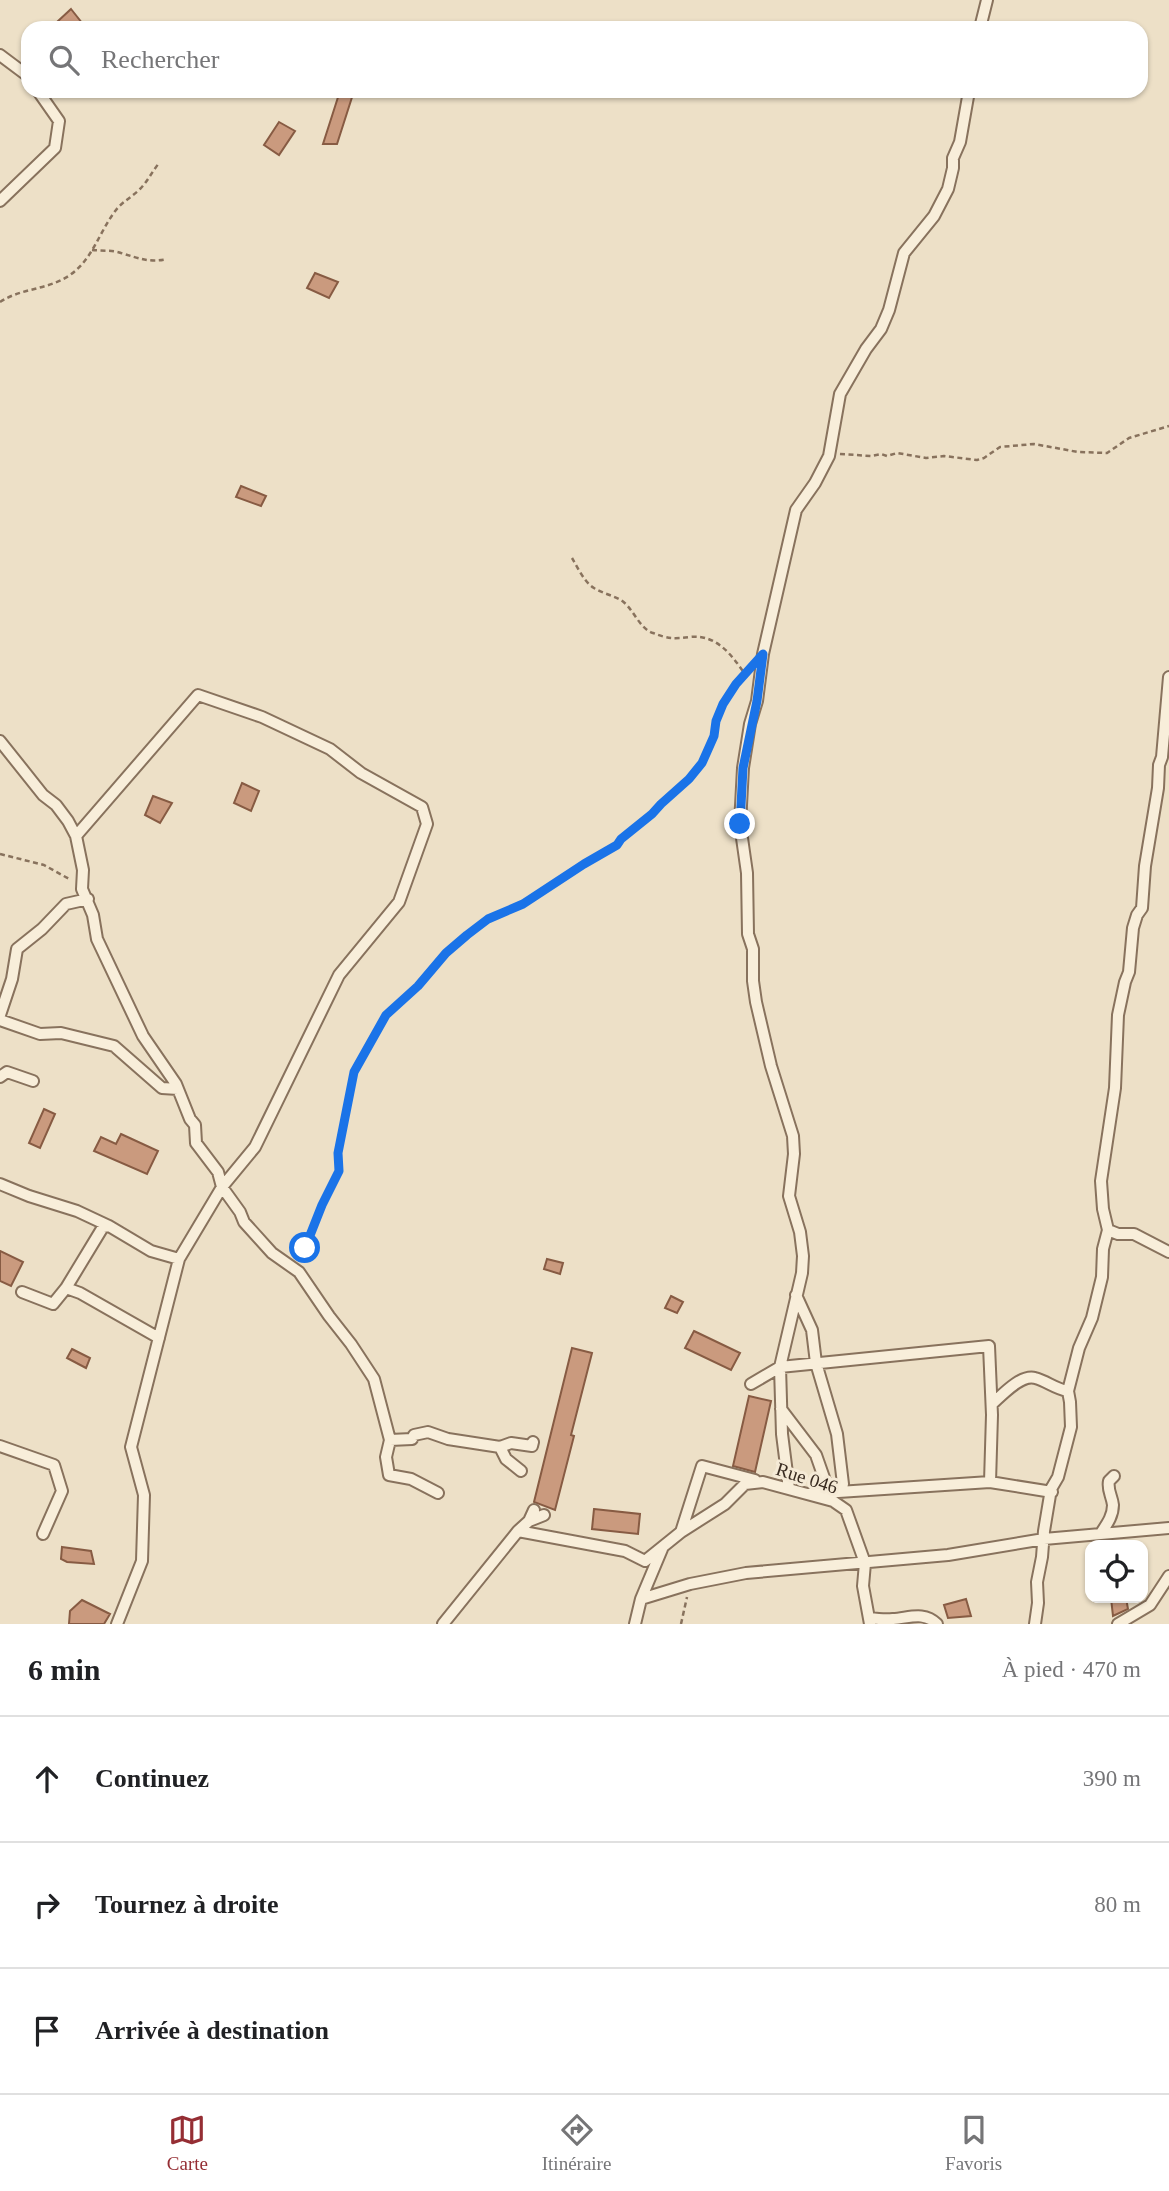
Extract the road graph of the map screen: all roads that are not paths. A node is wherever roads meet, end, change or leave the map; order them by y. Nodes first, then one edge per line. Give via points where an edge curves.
1 (987, 0) edge
2 (982, 21) edge
3 (0, 55) edge
4 (21, 71) edge
5 (43, 98) edge
6 (968, 98) edge
7 (0, 201) edge
8 (1169, 668) edge
9 (1169, 676) edge
10 (0, 741) edge
11 (1166, 752) edge
12 (76, 836) junction
13 (88, 899) junction
14 (0, 1018) edge
15 (0, 1077) edge
16 (33, 1081) dead end
17 (178, 1089) junction
18 (0, 1184) edge
19 (222, 1187) junction
20 (109, 1226) junction
21 (1108, 1230) junction
22 (1169, 1252) edge
23 (179, 1259) junction
24 (66, 1288) junction
25 (22, 1292) dead end
26 (796, 1295) junction
27 (159, 1338) junction
28 (816, 1363) junction
29 (780, 1367) junction
30 (751, 1384) dead end
31 (1068, 1391) junction
32 (992, 1404) junction
33 (781, 1409) junction
34 (390, 1440) junction
35 (533, 1442) dead end
36 (0, 1446) edge
37 (500, 1447) junction
38 (522, 1471) dead end
39 (1114, 1476) dead end
40 (764, 1482) junction
41 (990, 1482) junction
42 (789, 1489) junction
43 (834, 1491) junction
44 (1052, 1492) junction
45 (438, 1493) dead end
46 (808, 1494) junction
47 (535, 1516) dead end
48 (1169, 1528) edge
49 (518, 1531) junction
50 (681, 1532) junction
51 (1101, 1533) junction
52 (43, 1534) dead end
53 (1044, 1539) junction
54 (662, 1549) junction
55 (865, 1563) junction
56 (1169, 1576) edge
57 (641, 1599) junction
58 (870, 1621) edge
59 (117, 1624) edge
60 (443, 1624) edge
61 (635, 1624) edge
62 (937, 1624) edge
63 (1035, 1624) edge
64 (1118, 1624) edge

1 - 2 street
3 - 4 street
5 - 7 street via 59,121 55,148
6 - 26 street via 948,189 934,216 904,253 881,329 843,387 829,456 796,510 743,768 740,824 753,981 771,1066 793,1136 789,1196 803,1256
8 - 9 street
9 - 11 street
10 - 12 street via 56,805
11 - 21 street via 1144,866 1142,908 1133,928 1129,972 1118,1015 1115,1088 1101,1181
12 - 13 street via 82,889
12 - 19 street via 198,695 262,716 330,749 361,773 422,807 427,824 399,902 339,975 255,1147
13 - 14 street via 66,904 17,949
13 - 17 street via 97,939 144,1037
14 - 17 street via 40,1034 61,1033 114,1046 162,1088
15 - 16 street via 7,1072
17 - 19 street via 195,1125 196,1143 218,1172
18 - 20 street
19 - 23 street
19 - 34 street via 261,1242 299,1272 351,1344 373,1379
20 - 23 street via 151,1251
20 - 24 street via 103,1227
21 - 22 street via 1134,1234
21 - 31 street via 1092,1318
23 - 27 street
24 - 25 street via 53,1304
24 - 27 street
26 - 28 street via 812,1330
26 - 29 street
27 - 59 street via 131,1447 144,1495 142,1561
28 - 29 street
28 - 32 street via 989,1346
28 - 43 street via 837,1434 843,1484
29 - 30 street
29 - 33 street
31 - 32 street via 1033,1376
31 - 44 street via 1071,1427
32 - 41 street
33 - 42 street
33 - 43 street via 816,1455
34 - 37 street via 412,1439 428,1432
34 - 45 street via 386,1457 389,1475 411,1479
35 - 37 street via 532,1446 511,1443
36 - 52 street via 54,1465 62,1492
37 - 38 street via 506,1460
39 - 51 street via 1108,1488 1111,1518
40 - 42 street, Rue 046
40 - 50 street, Rue 046 via 745,1484 725,1504
40 - 50 street via 702,1466
41 - 43 street
41 - 44 street
42 - 46 street, Rue 046
43 - 46 street
44 - 53 street
46 - 55 street, Rue 046 via 846,1510
47 - 49 street
48 - 51 street
49 - 54 street via 625,1551 645,1561
49 - 60 street
50 - 54 street, Rue 046
51 - 53 street
53 - 55 street
53 - 63 street
54 - 57 street
55 - 57 street via 746,1573
55 - 58 street, Rue 046 via 863,1586
56 - 64 street via 1150,1605
57 - 61 street
58 - 62 street via 916,1615

